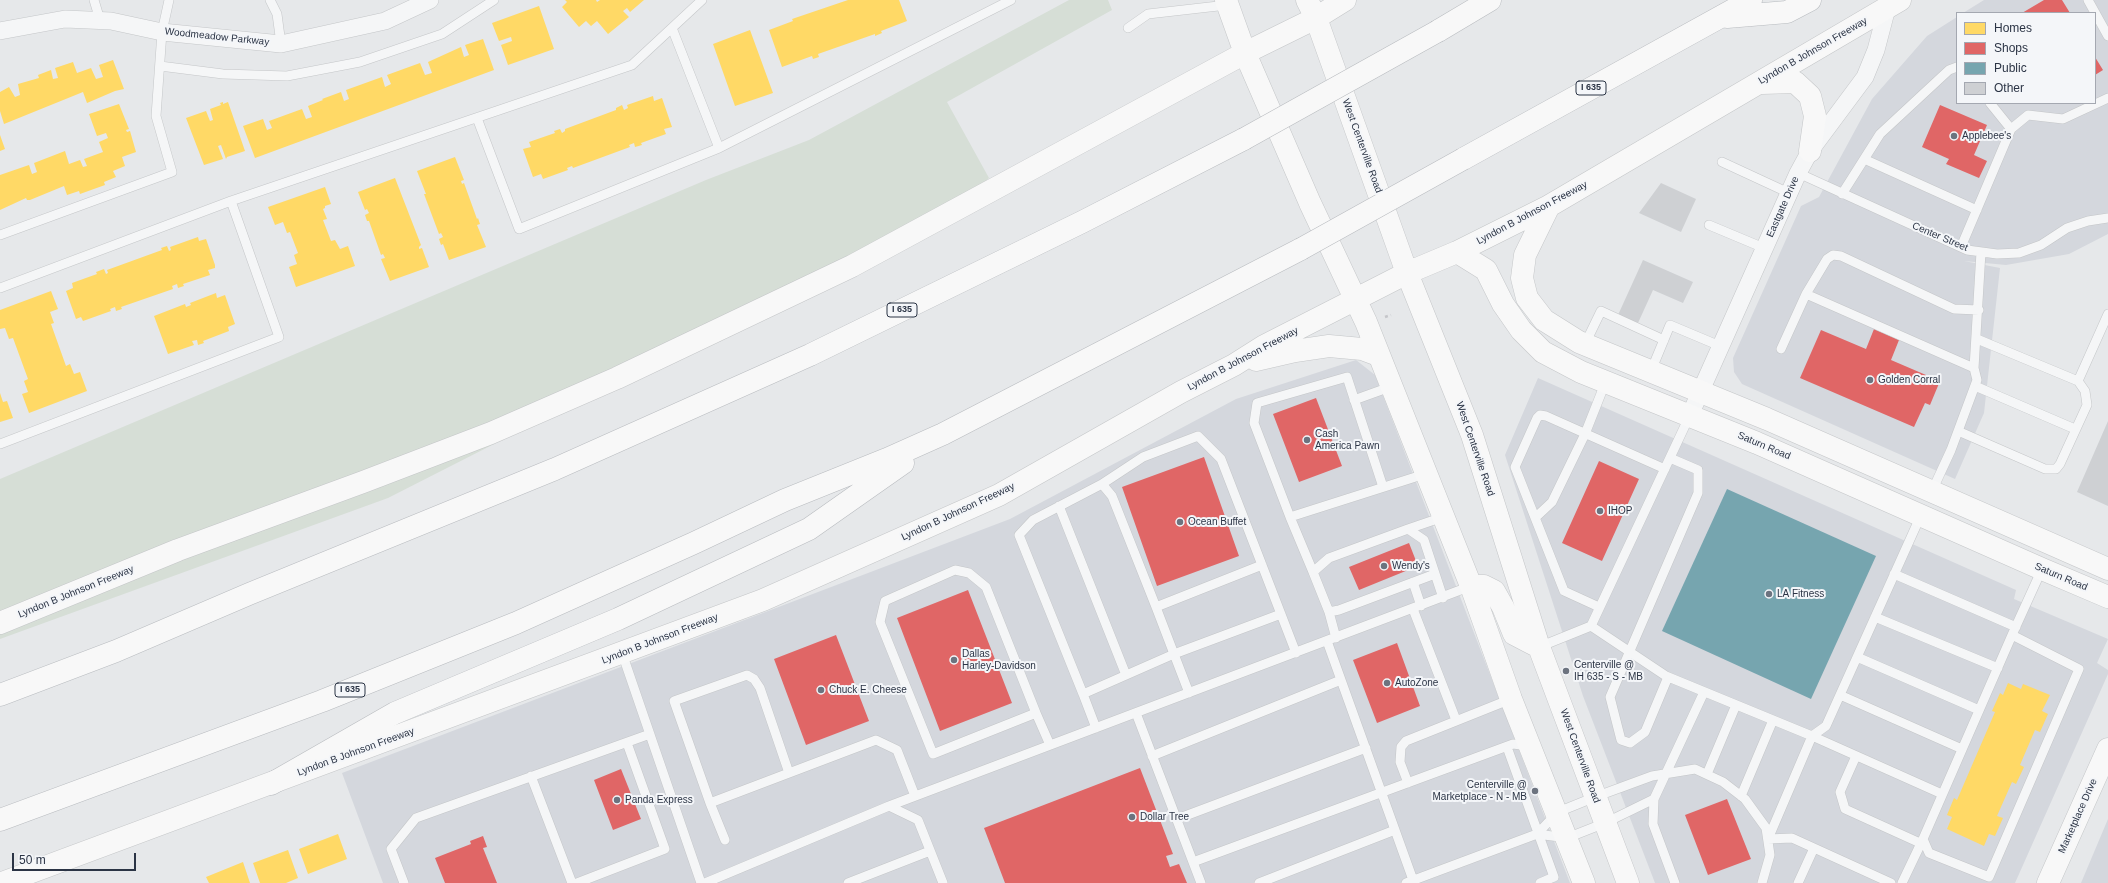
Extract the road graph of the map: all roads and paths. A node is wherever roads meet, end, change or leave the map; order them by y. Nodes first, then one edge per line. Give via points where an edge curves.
1 (94, 0) edge
2 (169, 0) edge
3 (270, 0) edge
4 (430, 0) edge
5 (494, 0) edge
6 (702, 0) edge
7 (1011, 0) edge
8 (1346, 0) edge
9 (1490, 0) edge
10 (1751, 0) edge
11 (1810, 0) edge
12 (2088, 0) edge
13 (1227, 2) edge
14 (1893, 4) edge
15 (1312, 9) edge
16 (2095, 12) edge
17 (2096, 14) edge
18 (1719, 18) junction
19 (100, 20) junction
20 (672, 28) junction
21 (1128, 28) dead end
22 (0, 31) edge
23 (162, 32) junction
24 (2108, 36) edge
25 (281, 44) junction
26 (1245, 53) junction
27 (160, 66) junction
28 (1956, 67) edge
29 (1759, 83) junction
30 (2108, 98) edge
31 (1991, 104) edge
32 (2096, 104) edge
33 (2096, 104) edge
34 (477, 118) junction
35 (2011, 129) junction
36 (719, 148) junction
37 (1810, 151) junction
38 (1864, 159) junction
39 (1722, 162) dead end
40 (1798, 173) junction
41 (1789, 193) junction
42 (1842, 194) junction
43 (231, 201) junction
44 (1549, 206) junction
45 (1977, 210) junction
46 (2108, 218) edge
47 (1709, 225) dead end
48 (0, 235) edge
49 (1764, 248) junction
50 (1961, 248) junction
51 (1457, 252) junction
52 (1981, 252) junction
53 (1407, 273) junction
54 (0, 288) edge
55 (1806, 294) junction
56 (1356, 301) junction
57 (1979, 310) junction
58 (2108, 314) edge
59 (1391, 315) dead end
60 (1385, 317) dead end
61 (1977, 339) junction
62 (1664, 340) junction
63 (1585, 344) junction
64 (1720, 346) junction
65 (1781, 349) dead end
66 (1378, 355) junction
67 (1234, 366) junction
68 (1974, 368) junction
69 (1651, 371) junction
70 (2078, 381) junction
71 (1606, 382) junction
72 (1975, 386) junction
73 (1390, 387) junction
74 (1700, 391) junction
75 (1354, 400) junction
76 (1690, 415) junction
77 (2075, 429) junction
78 (1958, 431) junction
79 (943, 434) junction
80 (1585, 434) junction
81 (0, 444) edge
82 (1670, 458) junction
83 (1665, 469) junction
84 (1425, 474) junction
85 (1102, 484) junction
86 (1383, 487) junction
87 (1932, 491) junction
88 (1059, 506) junction
89 (1921, 515) junction
90 (1290, 517) junction
91 (1443, 517) junction
92 (1536, 518) junction
93 (1408, 529) junction
94 (1262, 565) junction
95 (2108, 569) edge
96 (2042, 570) junction
97 (1313, 572) junction
98 (1435, 574) junction
99 (1894, 574) junction
100 (1413, 582) junction
101 (1471, 586) junction
102 (2108, 597) edge
103 (1443, 598) junction
104 (1156, 607) junction
105 (1599, 607) junction
106 (1417, 608) junction
107 (1329, 612) junction
108 (1281, 614) junction
109 (1875, 616) junction
110 (0, 623) edge
111 (1591, 626) junction
112 (2014, 631) junction
113 (1336, 638) junction
114 (1327, 641) junction
115 (1539, 647) junction
116 (1629, 651) junction
117 (622, 653) junction
118 (1296, 653) junction
119 (1174, 654) junction
120 (1857, 657) junction
121 (1998, 668) junction
122 (1126, 675) junction
123 (1668, 676) junction
124 (1341, 680) junction
125 (1704, 692) junction
126 (1189, 693) junction
127 (1083, 694) junction
128 (0, 695) edge
129 (1840, 695) junction
130 (1511, 699) junction
131 (1736, 705) junction
132 (1979, 710) junction
133 (1036, 713) junction
134 (1136, 713) junction
135 (1456, 720) junction
136 (1773, 720) junction
137 (1096, 728) junction
138 (650, 734) junction
139 (1812, 736) junction
140 (627, 742) junction
141 (1050, 745) junction
142 (1531, 746) junction
143 (1507, 747) junction
144 (1366, 748) junction
145 (1962, 749) junction
146 (1152, 756) junction
147 (1856, 756) junction
148 (2106, 757) edge
149 (789, 773) junction
150 (1666, 774) junction
151 (1706, 774) junction
152 (531, 776) junction
153 (1408, 783) junction
154 (270, 784) junction
155 (1382, 793) junction
156 (1942, 794) junction
157 (915, 796) junction
158 (1741, 796) junction
159 (1595, 797) junction
160 (1654, 799) junction
161 (710, 803) junction
162 (889, 806) junction
163 (1558, 812) junction
164 (1177, 819) junction
165 (0, 820) edge
166 (1605, 823) junction
167 (1395, 830) junction
168 (1537, 834) junction
169 (1567, 838) junction
170 (1768, 839) junction
171 (725, 840) dead end
172 (1921, 841) junction
173 (1814, 848) junction
174 (930, 851) junction
175 (1193, 862) junction
176 (1410, 882) edge
177 (1546, 882) edge
178 (2, 883) edge
179 (404, 883) edge
180 (572, 883) edge
181 (577, 883) edge
182 (701, 883) edge
183 (705, 883) edge
184 (848, 883) edge
185 (943, 883) edge
186 (1201, 883) edge
187 (1259, 883) edge
188 (1584, 883) edge
189 (1628, 883) edge
190 (1674, 883) edge
191 (1762, 883) edge
192 (1798, 883) edge
193 (1891, 883) edge
194 (1902, 883) edge
195 (2048, 883) edge

1 - 19 lane
2 - 23 lane
3 - 25 lane via 277,14
4 - 25 street, Woodmeadow Parkway via 385,21
5 - 27 lane via 442,34 360,62 287,76 223,74
6 - 20 lane
7 - 36 lane
8 - 15 main road, Lyndon B Johnson Freeway
9 - 128 main road, I 635, bridge via 1244,139 810,355 555,469 116,651
10 - 18 main road, I 635
11 - 18 main road via 1787,12
12 - 16 lane
13 - 21 lane via 1148,14
13 - 26 main road
14 - 29 main road, Lyndon B Johnson Freeway
14 - 37 street, Eastgate Drive via 1865,77
15 - 26 main road, Lyndon B Johnson Freeway
15 - 53 main road, West Centerville Road
17 - 24 lane
18 - 79 main road, I 635, bridge via 1301,249
19 - 22 street, Woodmeadow Parkway via 65,19
19 - 23 street, Woodmeadow Parkway
20 - 34 lane via 632,65
20 - 36 lane
23 - 25 street, Woodmeadow Parkway
23 - 27 lane
26 - 56 main road
26 - 110 main road, Lyndon B Johnson Freeway via 852,266 617,378 491,433 178,550
27 - 48 lane via 156,116 172,172
28 - 38 lane via 1949,70 1880,134
29 - 37 main road via 1794,82 1810,96 1815,116
29 - 44 main road, Lyndon B Johnson Freeway
30 - 33 lane
31 - 35 lane
32 - 35 lane via 2063,120 2028,115
34 - 36 lane via 520,229
34 - 43 lane
35 - 45 lane
37 - 40 street, Eastgate Drive
38 - 42 lane
38 - 45 lane
39 - 41 lane
40 - 41 street, Eastgate Drive
40 - 42 lane, Center Street
41 - 49 street, Eastgate Drive
42 - 50 lane, Center Street
43 - 54 lane
43 - 81 lane via 279,337
44 - 51 main road, Lyndon B Johnson Freeway
44 - 63 main road via 1525,255 1522,278 1527,298 1544,320
45 - 50 lane
46 - 52 lane, Center Street via 2067,228 2042,245 2019,253
47 - 49 lane
49 - 64 street, Eastgate Drive
50 - 52 lane, Center Street
51 - 53 main road, Lyndon B Johnson Freeway
51 - 71 main road, Saturn Road via 1486,270 1503,304 1521,330 1543,352
52 - 57 lane
53 - 56 main road, Lyndon B Johnson Freeway
53 - 115 main road, West Centerville Road via 1472,435
55 - 57 lane via 1826,259 1833,255 1841,256 1954,309
55 - 65 lane
55 - 68 lane
56 - 66 main road
56 - 67 main road, Lyndon B Johnson Freeway via 1264,346
57 - 61 lane
58 - 70 lane
59 - 60 path
61 - 68 lane
61 - 70 lane
62 - 63 lane via 1601,311
62 - 64 lane via 1670,325
62 - 69 lane
63 - 69 main road
64 - 74 street, Eastgate Drive
66 - 67 main road via 1362,349 1329,346 1295,351
66 - 73 main road
67 - 117 main road, Lyndon B Johnson Freeway via 1181,392 999,495 763,600
68 - 72 lane via 1977,380
69 - 74 main road
70 - 77 lane via 2085,391 2087,405
71 - 76 main road, Saturn Road
71 - 80 lane
72 - 77 lane
72 - 78 lane
73 - 75 lane
73 - 84 main road
74 - 76 street, Eastgate Drive
74 - 87 main road
75 - 86 lane
75 - 90 lane via 1346,377 1258,403 1254,423
76 - 82 lane
76 - 89 main road, Saturn Road
77 - 78 lane via 2060,464 2050,470
78 - 87 lane
79 - 154 main road via 809,529 618,619 394,713
79 - 165 main road, I 635 via 887,460 785,500 694,544 516,623 322,701
80 - 83 lane
80 - 92 lane via 1552,502
80 - 92 lane via 1546,416 1540,414 1537,418 1515,467
82 - 83 lane
82 - 116 lane via 1698,470 1698,493
83 - 105 lane
84 - 86 lane
84 - 91 main road
85 - 88 lane
85 - 94 lane via 1143,457 1198,436 1221,459
85 - 104 lane via 1112,496
86 - 90 lane
87 - 89 main road
87 - 95 main road
88 - 122 lane
88 - 127 lane via 1033,520 1019,535
89 - 96 main road, Saturn Road
89 - 99 lane
90 - 97 lane
91 - 93 lane
91 - 101 main road
92 - 105 lane via 1564,591
93 - 97 lane via 1329,558
93 - 98 lane via 1424,540
94 - 104 lane
94 - 108 lane
96 - 102 main road, Saturn Road
96 - 112 lane
97 - 107 lane
98 - 100 lane
98 - 103 lane
99 - 109 lane
99 - 112 lane
100 - 106 lane
100 - 107 lane
101 - 103 lane
101 - 115 main road via 1484,586 1494,591 1514,634
101 - 130 main road
103 - 106 lane
104 - 119 lane
105 - 111 lane
106 - 113 lane
106 - 135 lane
107 - 113 lane
108 - 118 lane
108 - 119 lane
109 - 120 lane
109 - 121 lane
111 - 115 lane
111 - 116 lane
112 - 121 lane
112 - 172 lane via 2079,669 1989,877 1928,853
113 - 114 lane
114 - 118 lane
114 - 124 lane
115 - 159 main road, West Centerville Road
116 - 123 lane
116 - 123 lane via 1610,697 1622,740 1630,743 1644,732
117 - 138 lane
117 - 154 main road, Lyndon B Johnson Freeway
118 - 126 lane
119 - 122 lane
119 - 126 lane
120 - 129 lane
120 - 132 lane
121 - 132 lane
122 - 127 lane
123 - 125 lane
124 - 144 lane
124 - 146 lane
125 - 131 lane
125 - 150 lane
126 - 134 lane
127 - 137 lane
129 - 139 lane via 1826,726
129 - 145 lane
130 - 135 lane
130 - 142 main road
131 - 136 lane
131 - 151 lane
132 - 145 lane
133 - 133 lane via 986,587 969,573 955,570 885,601 880,622 933,754
133 - 141 lane
134 - 137 lane
134 - 146 lane
135 - 153 lane via 1406,741 1401,747 1400,762
136 - 139 lane
136 - 158 lane
137 - 141 lane
138 - 140 lane
138 - 182 lane
139 - 147 lane
139 - 170 lane
140 - 152 lane
140 - 181 lane via 665,849
141 - 157 lane
142 - 143 lane via 1513,744
142 - 163 main road
143 - 153 lane
143 - 168 lane
144 - 155 lane
144 - 164 lane
145 - 156 lane
146 - 164 lane
147 - 156 lane
147 - 172 lane via 1840,792 1845,809
148 - 195 main road, Marketplace Drive
149 - 157 lane via 876,740 897,750
149 - 161 lane
149 - 161 lane via 760,688 754,679 747,675 674,701
150 - 151 lane via 1696,769
150 - 159 lane via 1652,776
150 - 160 lane
151 - 158 lane via 1723,782
152 - 179 lane via 416,818 391,849
152 - 180 lane
153 - 155 lane
154 - 178 main road, Lyndon B Johnson Freeway
155 - 167 lane
155 - 175 lane
156 - 172 lane
157 - 162 lane
158 - 170 lane via 1766,828
159 - 163 lane
159 - 166 main road, West Centerville Road
160 - 166 lane
160 - 190 lane via 1653,824
161 - 171 lane
162 - 174 lane via 918,820
162 - 183 lane
163 - 168 lane
163 - 169 main road
164 - 175 lane
166 - 169 lane
166 - 189 main road, West Centerville Road
167 - 176 lane
167 - 187 lane
168 - 169 lane
168 - 176 lane
168 - 177 lane via 1554,877
169 - 188 main road
170 - 173 lane via 1792,838
170 - 191 lane via 1770,856
172 - 194 lane
173 - 192 lane
173 - 193 lane
174 - 184 lane
174 - 185 lane
175 - 186 lane

